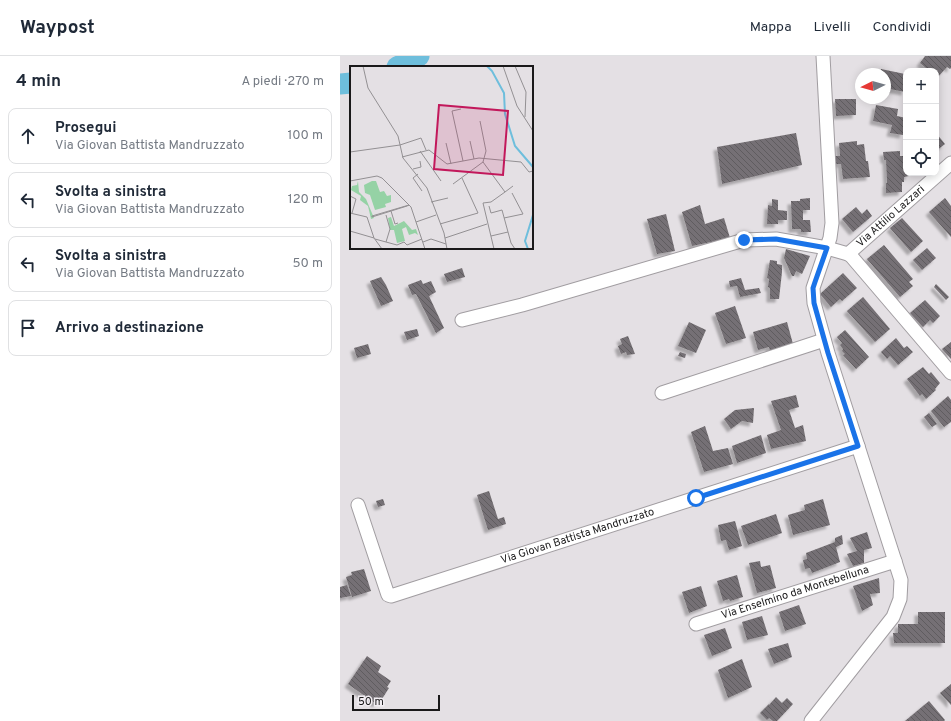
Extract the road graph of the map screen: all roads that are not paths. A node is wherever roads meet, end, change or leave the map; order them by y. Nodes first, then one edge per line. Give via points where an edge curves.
1 (824, 56) edge
2 (951, 163) edge
3 (827, 248) junction
4 (848, 254) junction
5 (462, 320) dead end
6 (824, 340) junction
7 (951, 373) edge
8 (662, 393) dead end
9 (858, 446) junction
10 (358, 505) dead end
11 (895, 561) junction
12 (696, 624) dead end
13 (811, 721) edge

1 - 3 street via 832,218
2 - 4 street, Via Attilio Lazzari
3 - 4 street
3 - 5 street via 776,239 744,240
3 - 6 street via 813,288 814,303
4 - 7 street
6 - 8 street
6 - 9 street
9 - 10 street, Via Giovan Battista Mandruzzato via 391,596 388,595
9 - 11 street
11 - 12 street, Via Enselmino da Montebelluna
11 - 13 street via 901,580 900,599 893,617

